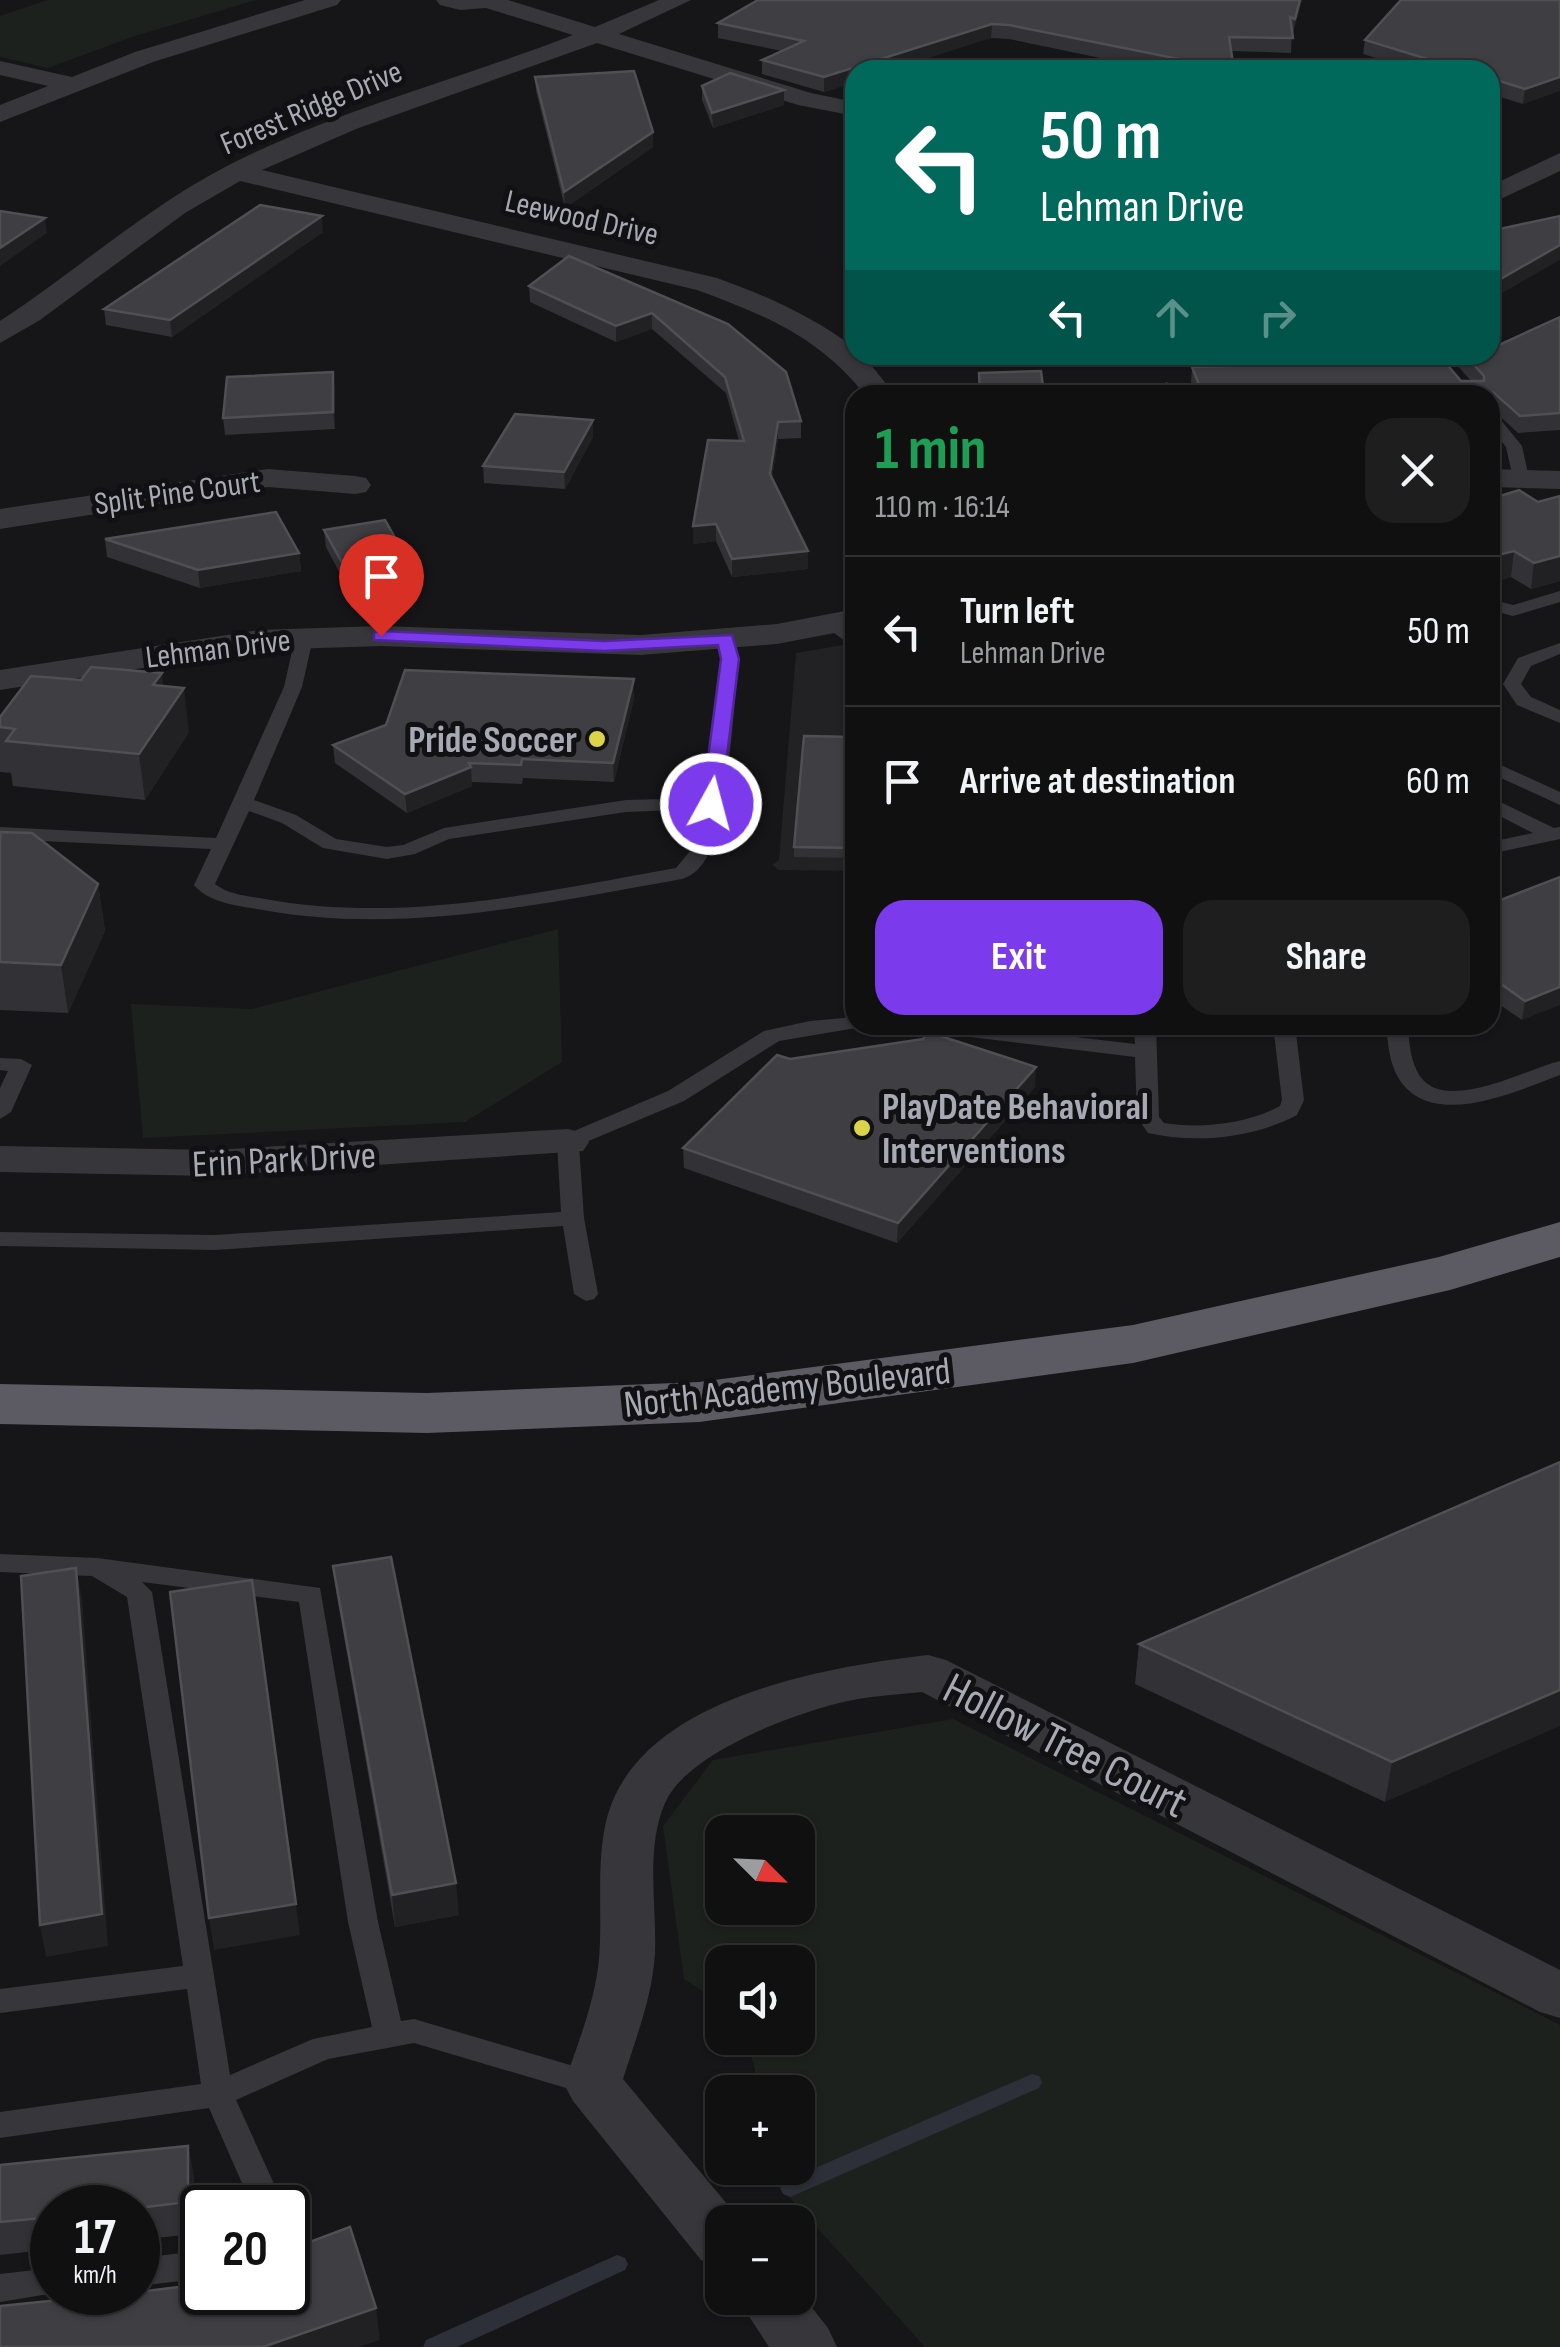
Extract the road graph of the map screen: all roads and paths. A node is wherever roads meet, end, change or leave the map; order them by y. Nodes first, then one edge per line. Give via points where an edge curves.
1 (329, 0) edge
2 (448, 0) edge
3 (680, 0) edge
4 (487, 1) edge
5 (594, 36) junction
6 (0, 68) edge
7 (70, 84) junction
8 (845, 107) edge
9 (0, 114) edge
10 (1560, 161) edge
11 (235, 172) junction
12 (1500, 191) edge
13 (845, 328) edge
14 (0, 334) edge
15 (819, 334) junction
16 (845, 356) edge
17 (856, 365) edge
18 (872, 385) edge
19 (1500, 429) edge
20 (1505, 478) edge
21 (1560, 480) edge
22 (355, 485) dead end
23 (0, 519) edge
24 (1560, 596) edge
25 (1500, 607) edge
26 (845, 629) edge
27 (304, 638) junction
28 (726, 639) junction
29 (1560, 648) edge
30 (0, 680) edge
31 (1560, 716) edge
32 (1500, 771) edge
33 (1560, 799) edge
34 (243, 803) junction
35 (711, 804) junction
36 (1500, 808) edge
37 (0, 832) edge
38 (1556, 834) edge
39 (223, 844) junction
40 (1500, 846) edge
41 (845, 1024) edge
42 (1005, 1035) edge
43 (1145, 1035) edge
44 (1285, 1035) edge
45 (1398, 1035) edge
46 (1146, 1052) junction
47 (0, 1064) edge
48 (1560, 1067) edge
49 (0, 1112) edge
50 (568, 1142) junction
51 (0, 1159) edge
52 (573, 1218) junction
53 (1560, 1239) edge
54 (0, 1240) edge
55 (586, 1294) dead end
56 (0, 1404) edge
57 (0, 1563) edge
58 (97, 1567) junction
59 (200, 1976) junction
60 (1560, 1996) edge
61 (0, 2001) edge
62 (389, 2036) junction
63 (593, 2084) junction
64 (218, 2094) junction
65 (0, 2125) edge
66 (260, 2185) edge
67 (705, 2221) edge
68 (30, 2285) edge
69 (0, 2288) edge
70 (780, 2315) edge
71 (806, 2347) edge

1 - 7 street
2 - 4 street
3 - 5 street, Forest Ridge Drive
4 - 5 street
5 - 8 street
5 - 11 street, Forest Ridge Drive via 342,125
6 - 7 street
7 - 9 street
10 - 12 street
11 - 14 street, Forest Ridge Drive via 156,219
11 - 15 street, Leewood Drive via 676,275 749,299
13 - 15 street
15 - 16 street, Leewood Drive
17 - 18 street, Leewood Drive
19 - 20 lane via 1514,446
20 - 21 street
22 - 23 street, Split Pine Court via 268,478
24 - 25 lane via 1513,611
26 - 28 street, Lehman Drive
27 - 28 street, Lehman Drive via 604,646
27 - 30 street, Lehman Drive via 206,646
27 - 34 lane via 294,687
28 - 35 lane via 730,659
29 - 31 lane via 1524,662 1512,684 1524,701
32 - 33 lane
34 - 35 lane via 330,844 386,853 444,834 626,806
34 - 39 lane
35 - 39 lane via 706,836 682,873 440,912 330,914 214,894 204,885
36 - 38 lane
37 - 39 lane
38 - 40 lane
41 - 50 lane via 772,1036 676,1096
42 - 46 lane
43 - 46 lane
44 - 46 lane via 1294,1100 1284,1114 1179,1133 1156,1128 1146,1110
45 - 48 lane via 1407,1075 1433,1096 1473,1095
47 - 49 lane via 21,1066
50 - 51 street, Erin Park Drive via 196,1166
50 - 52 lane
52 - 54 lane via 172,1244
52 - 55 lane
53 - 56 highway, North Academy Boulevard via 1450,1272 1133,1344 699,1402 427,1413
57 - 58 lane
58 - 59 lane via 139,1592
58 - 62 lane via 310,1594 363,1922
59 - 61 lane
59 - 64 lane
60 - 63 street, Hollow Tree Court via 928,1673 837,1685 769,1708 661,1768 636,1812 625,1975
62 - 63 lane via 414,2031
62 - 64 lane via 324,2048
63 - 67 street
64 - 65 lane
64 - 66 lane
68 - 69 lane
70 - 71 street

